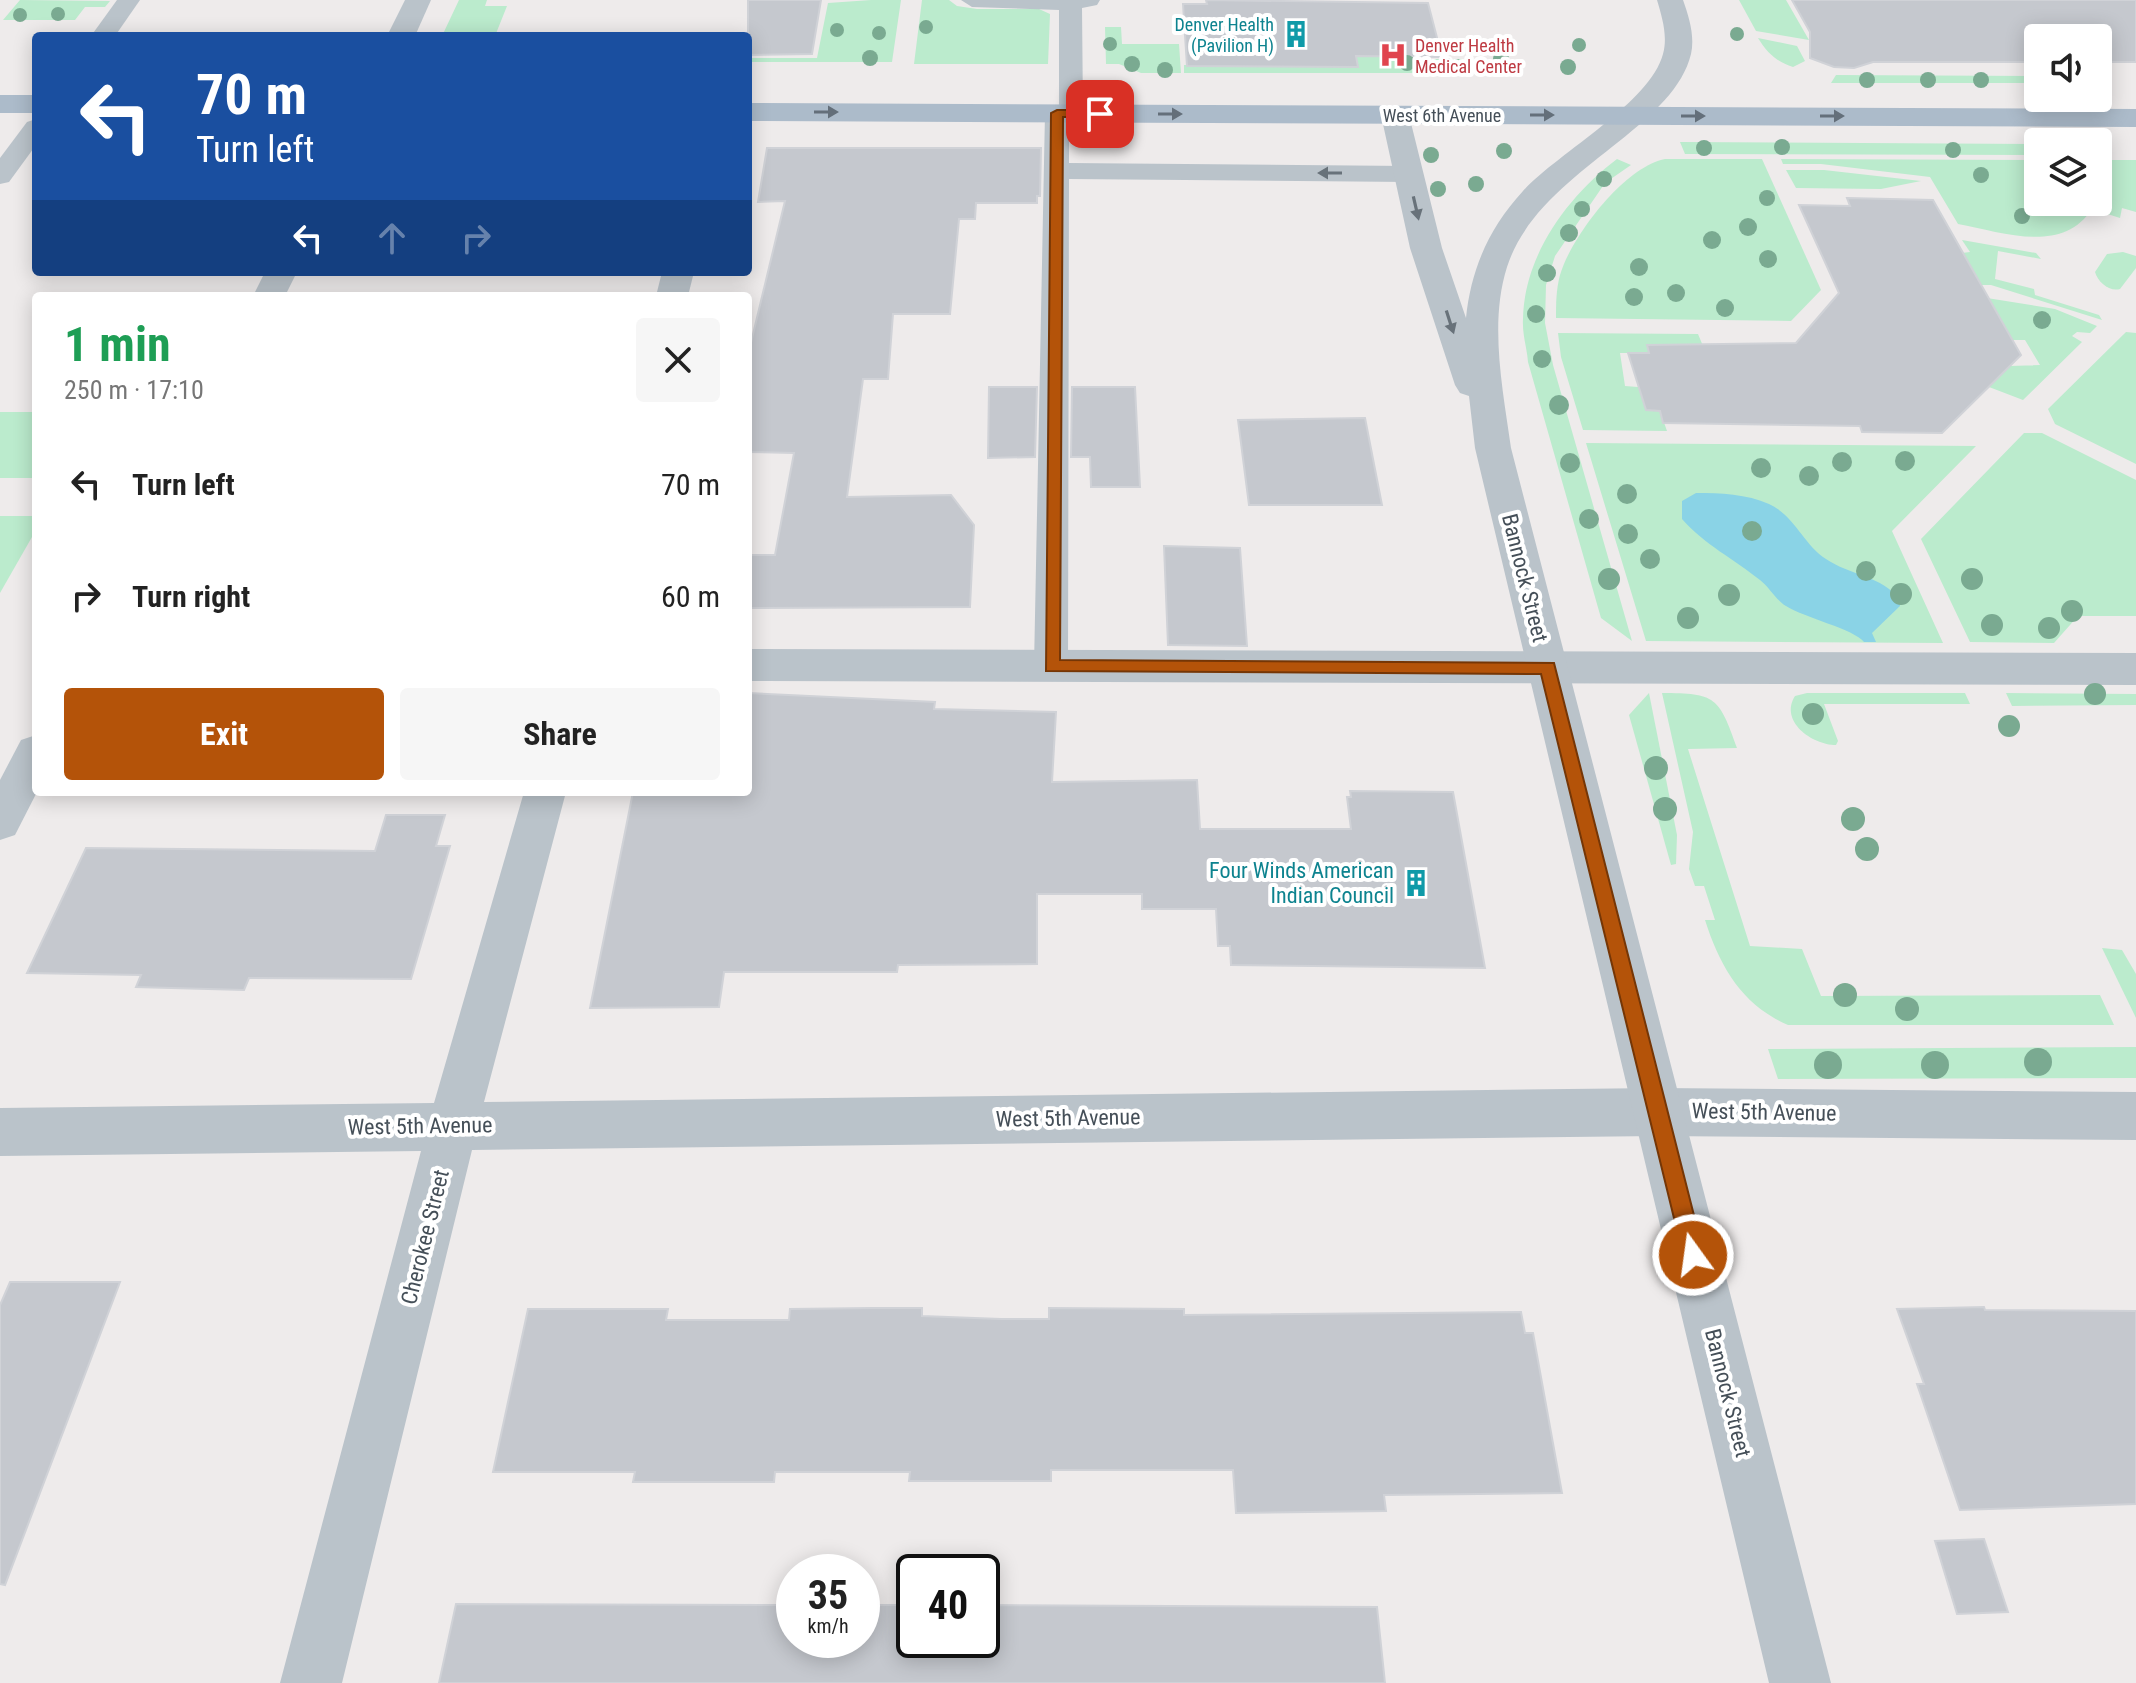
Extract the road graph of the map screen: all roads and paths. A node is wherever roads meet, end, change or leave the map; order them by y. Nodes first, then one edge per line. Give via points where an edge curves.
1 (129, 0) edge
2 (418, 0) edge
3 (972, 0) edge
4 (1670, 0) edge
5 (1080, 2) edge
6 (106, 32) edge
7 (403, 32) edge
8 (0, 104) edge
9 (32, 104) edge
10 (752, 112) edge
11 (1064, 113) junction
12 (1395, 115) junction
13 (1631, 115) junction
14 (2136, 118) edge
15 (32, 132) edge
16 (1057, 171) junction
17 (1408, 174) junction
18 (0, 176) edge
19 (1493, 448) junction
20 (752, 665) edge
21 (1051, 666) junction
22 (1548, 667) junction
23 (2136, 669) edge
24 (32, 760) edge
25 (544, 796) edge
26 (0, 822) edge
27 (1658, 1112) junction
28 (2136, 1116) edge
29 (453, 1125) junction
30 (0, 1132) edge
31 (311, 1683) edge
32 (1800, 1683) edge

1 - 6 lane
2 - 7 street
3 - 5 lane
4 - 13 street, Bannock Street via 1677,24 1676,58 1661,86
5 - 11 lane
8 - 9 main road
10 -> 11 main road, West 6th Avenue
11 -> 12 main road, West 6th Avenue
11 - 16 lane
12 -> 13 main road, West 6th Avenue
12 - 17 street
13 -> 14 main road, West 6th Avenue
13 - 19 street, Bannock Street via 1539,192 1501,243 1491,266 1484,320
15 - 18 lane
17 -> 16 lane
16 - 21 lane
17 -> 19 street via 1426,248
19 - 22 street, Bannock Street
20 - 21 street
21 - 22 street
22 - 23 street
22 - 27 street, Bannock Street
24 - 26 street
25 - 29 street, Cherokee Street
27 - 28 street, West 5th Avenue
27 - 29 street, West 5th Avenue
27 - 32 street, Bannock Street
29 - 30 street, West 5th Avenue
29 - 31 street, Cherokee Street

